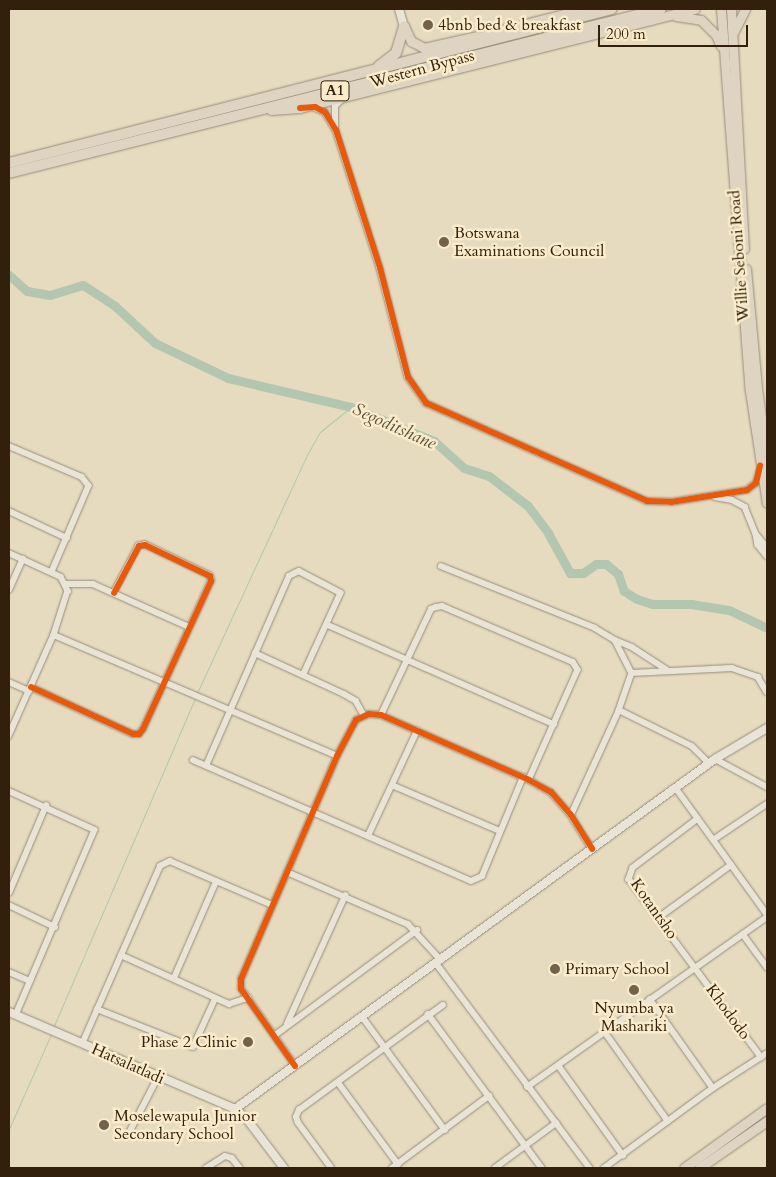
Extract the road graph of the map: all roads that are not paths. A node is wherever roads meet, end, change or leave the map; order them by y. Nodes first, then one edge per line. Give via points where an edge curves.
1 (399, 9) edge
2 (584, 9) edge
3 (612, 9) edge
4 (695, 9) edge
5 (721, 9) edge
6 (731, 9) edge
7 (744, 9) edge
8 (660, 13) edge
9 (404, 26) junction
10 (493, 32) junction
11 (733, 38) junction
12 (444, 53) junction
13 (724, 54) junction
14 (369, 71) junction
15 (348, 95) junction
16 (300, 108) junction
17 (249, 113) junction
18 (336, 130) junction
19 (9, 163) edge
20 (9, 173) edge
21 (9, 446) edge
22 (764, 462) edge
23 (710, 496) junction
24 (767, 503) edge
25 (9, 511) edge
26 (756, 534) junction
27 (67, 538) junction
28 (767, 547) edge
29 (9, 553) edge
30 (767, 556) edge
31 (23, 559) junction
32 (441, 566) dead end
33 (52, 572) junction
34 (67, 584) junction
35 (9, 590) edge
36 (114, 593) junction
37 (328, 625) junction
38 (189, 626) junction
39 (54, 634) junction
40 (614, 640) junction
41 (255, 653) junction
42 (406, 659) junction
43 (669, 671) junction
44 (632, 673) junction
45 (304, 674) junction
46 (9, 682) edge
47 (164, 683) junction
48 (30, 689) junction
49 (767, 692) edge
50 (619, 710) junction
51 (229, 712) junction
52 (380, 715) junction
53 (364, 716) junction
54 (554, 724) junction
55 (767, 728) edge
56 (417, 731) junction
57 (9, 736) edge
58 (337, 756) junction
59 (193, 760) dead end
60 (712, 761) junction
61 (206, 766) junction
62 (523, 777) junction
63 (530, 780) junction
64 (392, 785) junction
65 (767, 787) edge
66 (676, 788) junction
67 (9, 791) edge
68 (767, 804) edge
69 (46, 806) junction
70 (313, 812) junction
71 (571, 815) junction
72 (698, 819) junction
73 (500, 831) junction
74 (368, 836) junction
75 (713, 840) junction
76 (592, 848) junction
77 (732, 865) junction
78 (287, 872) junction
79 (216, 882) junction
80 (9, 893) edge
81 (345, 896) junction
82 (272, 905) junction
83 (9, 906) edge
84 (767, 916) edge
85 (658, 918) junction
86 (55, 927) junction
87 (417, 930) junction
88 (744, 934) junction
89 (121, 955) junction
90 (439, 961) junction
91 (695, 966) junction
92 (767, 967) edge
93 (9, 972) edge
94 (174, 978) junction
95 (30, 981) junction
96 (216, 998) junction
97 (248, 998) junction
98 (650, 999) junction
99 (443, 1005) dead end
100 (97, 1009) junction
101 (12, 1014) edge
102 (428, 1014) junction
103 (362, 1016) junction
104 (286, 1026) junction
105 (605, 1032) junction
106 (274, 1036) junction
107 (82, 1044) junction
108 (385, 1046) junction
109 (767, 1053) edge
110 (761, 1057) junction
111 (294, 1066) junction
112 (559, 1066) junction
113 (158, 1077) junction
114 (338, 1082) junction
115 (527, 1087) junction
116 (714, 1088) junction
117 (489, 1096) junction
118 (767, 1108) edge
119 (235, 1109) junction
120 (668, 1121) junction
121 (767, 1121) edge
122 (556, 1123) junction
123 (445, 1130) junction
124 (130, 1131) dead end
125 (526, 1146) junction
126 (623, 1154) junction
127 (398, 1164) junction
128 (206, 1168) edge
129 (240, 1168) edge
130 (284, 1168) edge
131 (331, 1168) edge
132 (392, 1168) edge
133 (495, 1168) edge
134 (542, 1168) edge
135 (590, 1168) edge
136 (604, 1168) edge
137 (684, 1168) edge
138 (699, 1168) edge

1 - 9 street
2 - 10 main road
3 - 12 highway, Western Bypass / A1
4 - 8 main road
5 - 13 main road, Willie Seboni Road
6 - 11 main road, Willie Seboni Road
7 - 11 main road
8 - 13 main road via 701,20 716,35
8 - 15 main road
8 - 17 highway, Western Bypass / A1
9 - 10 main road via 411,42 424,48
9 - 14 highway via 396,53
10 - 12 main road
11 - 22 main road, Willie Seboni Road via 745,259
12 - 14 highway, Western Bypass / A1
13 - 22 main road, Willie Seboni Road via 749,381
14 - 19 highway, Western Bypass / A1
15 - 16 main road
15 - 18 street via 336,106
16 - 17 main road
16 - 18 street via 315,107 325,112
17 - 20 highway, Western Bypass / A1
18 - 23 street via 380,268 408,377 419,396 435,408 647,501 665,503
21 - 27 street via 87,481 88,493
22 - 23 street via 754,486
22 - 24 main road, Willie Seboni Road
23 - 26 street via 732,500 745,507
25 - 27 street
26 - 28 street
26 - 30 street via 758,545
27 - 33 street
29 - 31 street
31 - 33 street
31 - 35 street
32 - 40 street via 595,628
33 - 34 street
34 - 36 street via 93,584
34 - 39 street via 68,599
36 - 38 street
36 - 38 street via 134,551 145,545 210,576 211,582
37 - 41 street via 341,593 299,571 294,572
37 - 42 street
37 - 45 street
38 - 47 street
39 - 47 street
39 - 48 street
40 - 43 street via 632,646
40 - 44 street
41 - 45 street
41 - 51 street
42 - 52 street
42 - 54 street
42 - 54 street via 430,609 442,606 574,662 578,670
43 - 44 street
43 - 49 street via 743,670 758,677
44 - 50 street
45 - 53 street via 356,701
46 - 48 street
47 - 48 street via 139,734
47 - 51 street
48 - 57 street
50 - 60 street via 692,746
50 - 71 street
51 - 58 street
51 - 61 street
52 - 53 street
52 - 56 street
53 - 58 street via 352,726
54 - 63 street
55 - 60 street
56 - 62 street
56 - 64 street
58 - 70 street
59 - 61 street
60 - 65 street
60 - 66 street
61 - 70 street
62 - 63 street
62 - 73 street
63 - 71 street via 551,792
64 - 73 street
64 - 74 street
66 - 72 street
66 - 76 street
67 - 69 street
68 - 75 street
69 - 80 street
69 - 86 street via 95,830
70 - 74 street
70 - 78 street
71 - 76 street
72 - 75 street
72 - 85 street, Kotantsho via 630,873 629,879
73 - 74 street via 482,876 471,881
75 - 77 street
76 - 90 street
77 - 84 street
77 - 85 street
78 - 81 street
78 - 82 street
79 - 82 street
79 - 89 street via 170,861 160,866
79 - 94 street
81 - 87 street
81 - 104 street
82 - 97 street via 241,979 242,989
83 - 86 street
84 - 88 street
85 - 91 street, Kotantsho
86 - 95 street
87 - 90 street
87 - 104 street
88 - 91 street
88 - 92 street
89 - 94 street
89 - 100 street
90 - 103 street
90 - 115 street
91 - 98 street
91 - 110 street, Khododo
93 - 95 street
94 - 96 street
95 - 101 street
96 - 97 street via 230,1004
96 - 100 street via 193,1047
97 - 106 street
98 - 105 street
98 - 116 street
99 - 102 street
100 - 107 street
101 - 107 street, Hatsalatladi
102 - 108 street
102 - 117 street
103 - 108 street
103 - 111 street
104 - 106 street
105 - 112 street
105 - 120 street
106 - 111 street
107 - 113 street, Hatsalatladi
108 - 114 street
108 - 123 street
109 - 110 street
110 - 116 street
111 - 119 street
112 - 115 street
112 - 126 street
113 - 119 street, Hatsalatladi
113 - 124 street
114 - 127 street
114 - 131 street via 299,1110 296,1116
115 - 122 street
116 - 120 street
117 - 123 street
117 - 125 street
118 - 137 main road
119 - 130 street, Hatsalatladi via 246,1118
120 - 126 street
121 - 138 main road
122 - 125 street
122 - 135 street
123 - 127 street
125 - 133 street
125 - 134 street
126 - 136 street
127 - 132 street
128 - 129 street via 225,1156 232,1158

